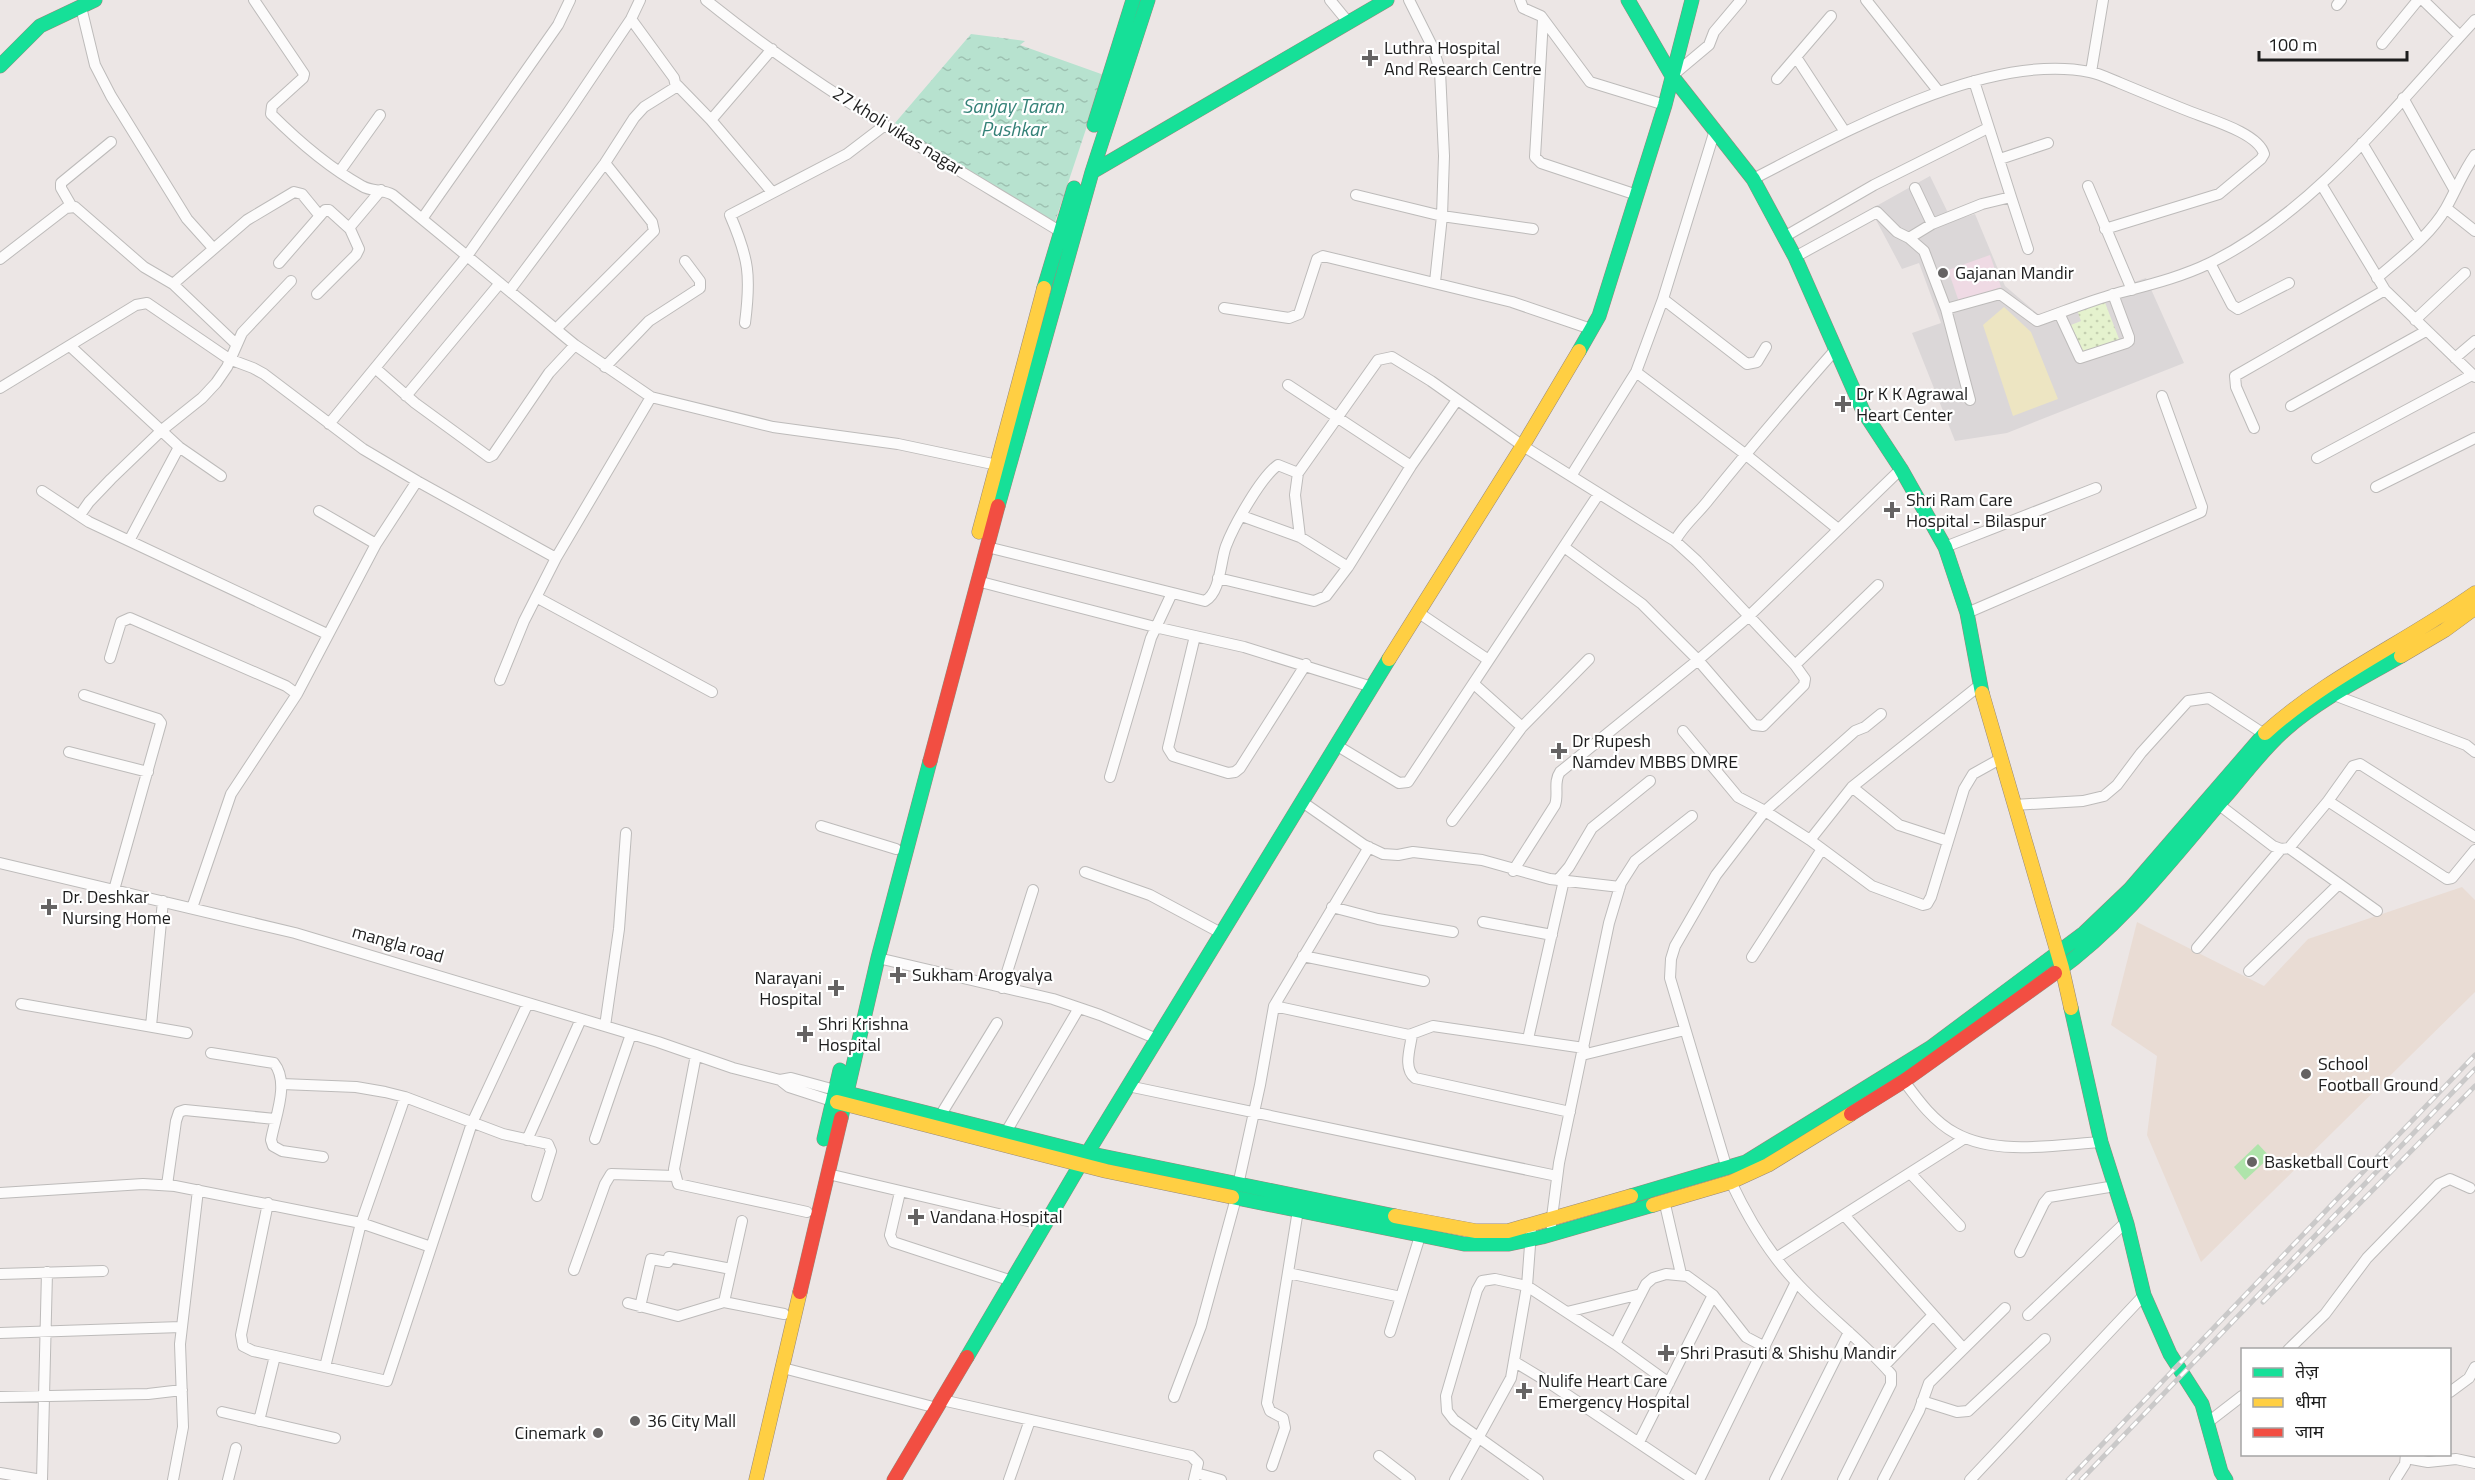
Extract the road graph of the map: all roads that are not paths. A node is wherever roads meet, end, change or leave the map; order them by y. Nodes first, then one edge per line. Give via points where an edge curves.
1 (95, 0) edge
2 (255, 0) edge
3 (570, 0) edge
4 (640, 0) edge
5 (706, 0) edge
6 (1133, 0) edge
7 (1148, 0) edge
8 (1330, 0) edge
9 (1387, 0) edge
10 (1409, 0) edge
11 (1520, 0) edge
12 (1628, 0) edge
13 (1692, 0) edge
14 (1741, 0) edge
15 (1866, 0) edge
16 (2103, 0) edge
17 (2418, 0) edge
18 (2423, 0) edge
19 (81, 7) junction
20 (1831, 16) dead end
21 (631, 19) junction
22 (1543, 19) junction
23 (2475, 20) edge
24 (1348, 22) junction
25 (2460, 36) junction
26 (2382, 44) dead end
27 (772, 49) junction
28 (1796, 57) junction
29 (0, 66) edge
30 (2091, 72) junction
31 (1672, 76) junction
32 (1777, 79) dead end
33 (1974, 81) junction
34 (677, 85) junction
35 (1939, 92) junction
36 (2403, 98) junction
37 (1665, 105) junction
38 (380, 115) dead end
39 (711, 120) junction
40 (885, 125) junction
41 (1988, 128) junction
42 (1715, 130) junction
43 (1845, 132) junction
44 (111, 142) dead end
45 (2048, 143) dead end
46 (2362, 143) junction
47 (2475, 155) edge
48 (2000, 159) junction
49 (605, 163) junction
50 (340, 171) junction
51 (1092, 172) junction
52 (1753, 179) junction
53 (2321, 184) junction
54 (2088, 186) dead end
55 (1915, 188) dead end
56 (2454, 189) junction
57 (381, 190) junction
58 (772, 192) junction
59 (1356, 195) dead end
60 (1637, 195) junction
61 (2012, 197) junction
62 (72, 207) junction
63 (2446, 208) junction
64 (320, 216) junction
65 (1442, 216) junction
66 (422, 219) junction
67 (1932, 224) junction
68 (349, 228) junction
69 (1533, 229) dead end
70 (2105, 229) junction
71 (2475, 231) edge
72 (1061, 232) junction
73 (1784, 237) junction
74 (1909, 238) junction
75 (2420, 240) junction
76 (213, 248) junction
77 (2028, 249) dead end
78 (467, 256) junction
79 (1795, 257) junction
80 (0, 259) edge
81 (685, 261) dead end
82 (2210, 262) junction
83 (279, 263) dead end
84 (2465, 273) dead end
85 (2377, 278) junction
86 (291, 281) dead end
87 (1435, 282) junction
88 (500, 283) junction
89 (2289, 283) dead end
90 (173, 284) junction
91 (510, 290) junction
92 (2132, 290) junction
93 (2385, 290) junction
94 (317, 294) dead end
95 (2113, 294) junction
96 (1663, 299) junction
97 (1224, 308) dead end
98 (1946, 309) junction
99 (2059, 313) junction
100 (2415, 320) junction
101 (745, 323) dead end
102 (1591, 329) junction
103 (556, 330) junction
104 (2426, 331) junction
105 (2475, 341) edge
106 (236, 344) junction
107 (575, 345) junction
108 (70, 346) junction
109 (1766, 347) dead end
110 (1836, 349) junction
111 (2455, 358) junction
112 (230, 360) junction
113 (606, 367) junction
114 (375, 368) junction
115 (1636, 372) junction
116 (2474, 376) edge
117 (1288, 385) dead end
118 (0, 388) edge
119 (406, 396) junction
120 (2162, 396) dead end
121 (651, 398) junction
122 (1457, 400) junction
123 (1970, 400) dead end
124 (2291, 406) dead end
125 (1338, 418) junction
126 (329, 424) junction
127 (2254, 428) dead end
128 (162, 430) junction
129 (2475, 438) edge
130 (1523, 446) junction
131 (179, 447) junction
132 (1745, 454) junction
133 (2317, 458) dead end
134 (1411, 466) junction
135 (1004, 467) junction
136 (1901, 469) junction
137 (1298, 473) junction
138 (221, 476) dead end
139 (1571, 476) junction
140 (417, 481) junction
141 (2096, 488) dead end
142 (2376, 488) dead end
143 (42, 491) dead end
144 (1598, 495) junction
145 (319, 511) dead end
146 (80, 515) junction
147 (1242, 516) junction
148 (1838, 529) junction
149 (1300, 537) junction
150 (130, 539) junction
151 (1676, 541) junction
152 (376, 544) junction
153 (987, 547) junction
154 (1564, 547) junction
155 (1945, 547) junction
156 (556, 558) junction
157 (1348, 567) junction
158 (1218, 578) junction
159 (977, 581) junction
160 (1878, 585) dead end
161 (1172, 593) junction
162 (2475, 593) edge
163 (536, 597) junction
164 (2475, 608) edge
165 (1419, 613) junction
166 (1967, 613) junction
167 (1748, 617) junction
168 (1155, 627) junction
169 (327, 634) junction
170 (1195, 636) junction
171 (110, 658) dead end
172 (1487, 659) junction
173 (1589, 659) dead end
174 (1698, 660) junction
175 (1306, 664) junction
176 (1794, 665) junction
177 (500, 680) dead end
178 (1474, 684) junction
179 (1980, 686) junction
180 (1372, 687) junction
181 (712, 692) dead end
182 (297, 694) junction
183 (84, 695) dead end
184 (2334, 695) junction
185 (1881, 714) dead end
186 (1522, 727) junction
187 (1683, 731) dead end
188 (2264, 734) junction
189 (1336, 745) junction
190 (69, 752) dead end
191 (2475, 752) edge
192 (2000, 759) junction
193 (922, 769) junction
194 (148, 772) junction
195 (1110, 777) dead end
196 (1650, 781) dead end
197 (1852, 787) junction
198 (1301, 801) junction
199 (2328, 801) junction
200 (2218, 804) junction
201 (2014, 805) junction
202 (1765, 811) junction
203 (1692, 816) dead end
204 (1452, 821) dead end
205 (821, 826) dead end
206 (626, 833) dead end
207 (2475, 837) edge
208 (1810, 840) junction
209 (1948, 842) junction
210 (1369, 847) junction
211 (896, 849) junction
212 (1822, 849) junction
213 (2285, 849) junction
214 (2475, 850) edge
215 (0, 863) edge
216 (1513, 871) junction
217 (1085, 872) dead end
218 (1561, 880) junction
219 (2339, 884) junction
220 (1620, 887) junction
221 (114, 890) junction
222 (1033, 890) dead end
223 (163, 901) junction
224 (1332, 907) junction
225 (192, 908) junction
226 (2377, 911) dead end
227 (1483, 921) dead end
228 (1453, 932) dead end
229 (1221, 933) junction
230 (1552, 935) junction
231 (2197, 948) dead end
232 (2058, 954) junction
233 (1303, 956) junction
234 (1752, 957) dead end
235 (878, 958) junction
236 (2062, 969) junction
237 (2249, 971) dead end
238 (1424, 981) dead end
239 (1002, 988) junction
240 (528, 1003) junction
241 (21, 1004) dead end
242 (1274, 1006) junction
243 (1079, 1008) junction
244 (581, 1019) junction
245 (997, 1023) dead end
246 (151, 1026) junction
247 (605, 1026) junction
248 (1685, 1030) junction
249 (187, 1033) dead end
250 (631, 1034) junction
251 (1412, 1035) junction
252 (1157, 1039) junction
253 (1528, 1039) junction
254 (1583, 1051) junction
255 (211, 1053) dead end
256 (696, 1055) junction
257 (1904, 1081) junction
258 (282, 1084) junction
259 (1128, 1086) junction
260 (405, 1097) junction
261 (840, 1097) junction
262 (1254, 1112) junction
263 (1570, 1112) junction
264 (940, 1116) junction
265 (275, 1119) junction
266 (472, 1123) junction
267 (1006, 1132) junction
268 (1965, 1138) junction
269 (595, 1139) dead end
270 (527, 1140) junction
271 (2101, 1142) junction
272 (323, 1157) dead end
273 (1084, 1159) junction
274 (1910, 1173) junction
275 (828, 1174) junction
276 (1729, 1175) junction
277 (675, 1176) junction
278 (1557, 1176) junction
279 (167, 1185) junction
280 (2115, 1186) junction
281 (2470, 1188) dead end
282 (198, 1190) junction
283 (1237, 1191) junction
284 (900, 1192) junction
285 (0, 1193) edge
286 (537, 1196) dead end
287 (1664, 1200) junction
288 (268, 1203) junction
289 (1298, 1210) junction
290 (807, 1212) junction
291 (1844, 1215) junction
292 (742, 1221) dead end
293 (2126, 1222) junction
294 (361, 1223) junction
295 (1045, 1225) junction
296 (1960, 1226) dead end
297 (1551, 1228) junction
298 (1531, 1233) junction
299 (1420, 1236) junction
300 (431, 1247) junction
301 (2020, 1252) dead end
302 (1776, 1258) junction
303 (731, 1269) junction
304 (574, 1270) dead end
305 (103, 1271) dead end
306 (47, 1272) junction
307 (1288, 1273) junction
308 (0, 1274) edge
309 (1681, 1274) junction
310 (1012, 1281) junction
311 (1796, 1282) junction
312 (1527, 1286) junction
313 (1641, 1294) junction
314 (1713, 1295) junction
315 (2144, 1295) junction
316 (1401, 1297) junction
317 (724, 1302) junction
318 (628, 1303) dead end
319 (640, 1306) junction
320 (2005, 1308) dead end
321 (1567, 1312) junction
322 (1934, 1315) junction
323 (2028, 1315) dead end
324 (786, 1321) junction
325 (181, 1326) junction
326 (44, 1332) junction
327 (1390, 1332) dead end
328 (1849, 1332) junction
329 (0, 1333) edge
330 (2045, 1339) dead end
331 (1615, 1344) junction
332 (1765, 1347) junction
333 (1963, 1348) junction
334 (2290, 1348) edge
335 (274, 1356) junction
336 (1515, 1362) junction
337 (1884, 1366) junction
338 (325, 1367) junction
339 (2475, 1367) edge
340 (783, 1368) junction
341 (2472, 1378) edge
342 (1669, 1383) junction
343 (182, 1390) junction
344 (2451, 1391) edge
345 (0, 1396) edge
346 (44, 1397) junction
347 (1174, 1397) dead end
348 (2241, 1399) edge
349 (1922, 1401) junction
350 (939, 1404) junction
351 (222, 1412) dead end
352 (1030, 1420) junction
353 (259, 1422) junction
354 (2207, 1423) junction
355 (1479, 1437) junction
356 (335, 1438) dead end
357 (1639, 1442) junction
358 (236, 1448) dead end
359 (1379, 1456) dead end
360 (2406, 1456) edge
361 (2475, 1463) edge
362 (1272, 1466) dead end
363 (0, 1473) edge
364 (1195, 1477) edge
365 (42, 1480) edge
366 (173, 1480) edge
367 (228, 1480) edge
368 (745, 1480) edge
369 (756, 1480) edge
370 (894, 1480) edge
371 (1009, 1480) edge
372 (1221, 1480) edge
373 (1410, 1480) edge
374 (1455, 1480) edge
375 (1538, 1480) edge
376 (1694, 1480) edge
377 (1699, 1480) edge
378 (1775, 1480) edge
379 (1843, 1480) edge
380 (1883, 1480) edge
381 (1970, 1480) edge
382 (2226, 1480) edge
383 (2395, 1480) edge

1 - 19 main road
2 - 50 street via 304,74 272,106 271,114 305,147
3 - 66 street via 558,25
4 - 21 street
5 - 27 street, 27 kholi vikas nagar
6 - 72 main road
7 - 51 main road
8 - 24 street
9 - 24 main road
10 - 65 street via 1433,48 1440,72
11 - 22 street via 1523,9 1536,12
12 - 31 main road
13 - 31 main road
14 - 31 street via 1714,32 1709,45
15 - 35 street
16 - 30 street
17 - 26 street
18 - 25 street
19 - 29 main road via 40,26
19 - 76 street via 95,65 106,87 187,219
20 - 28 street
21 - 34 street
21 - 78 street
22 - 37 street via 1590,82
22 - 60 street via 1535,157 1541,163
23 - 25 street
24 - 51 main road
25 - 36 street
27 - 39 street
27 - 40 street, 27 kholi vikas nagar
28 - 32 street
28 - 43 street
30 - 33 street via 2045,69 1989,75
30 - 70 street via 2241,132 2252,138 2264,154 2219,194
31 - 37 main road
31 - 42 main road
33 - 35 street
33 - 41 street
34 - 39 street
34 - 49 street via 644,107
35 - 43 street
36 - 46 street
36 - 56 street
37 - 60 main road
38 - 50 street
39 - 58 street
40 - 58 street via 847,154
40 - 72 street, 27 kholi vikas nagar
41 - 48 street
41 - 73 street via 1874,185
42 - 52 main road
42 - 96 street
43 - 52 street
44 - 62 street via 61,183
45 - 48 street
46 - 53 street
46 - 75 street
47 - 56 street
48 - 61 street
49 - 91 street
49 - 103 street via 652,222 654,231
50 - 57 street via 364,188
51 - 135 main road
52 - 73 main road
53 - 82 street via 2253,239
53 - 85 street
54 - 70 street
55 - 67 street
56 - 63 street
57 - 66 street
57 - 68 street
58 - 101 street via 730,215 745,249 748,269
59 - 65 street
60 - 102 main road via 1599,316
61 - 67 street
61 - 77 street
62 - 80 street
62 - 90 street via 78,208 144,267
63 - 71 street
63 - 75 street
64 - 68 street via 328,210
64 - 76 street via 302,194 294,192 247,220
64 - 83 street
65 - 69 street
65 - 87 street
66 - 78 street
67 - 74 street
68 - 94 street via 359,251
70 - 92 street
72 - 135 main road via 1037,310
73 - 79 main road
74 - 79 street via 1876,212
74 - 98 street via 1924,251
75 - 85 street
76 - 90 street
78 - 88 street
78 - 114 street
79 - 110 main road
81 - 113 street via 700,281 700,288 649,321
82 - 89 street via 2232,305 2238,309
82 - 92 street via 2169,280
84 - 100 street
85 - 93 street
86 - 106 street
87 - 97 street via 1323,256 1317,259 1295,317
87 - 102 street via 1512,302
88 - 91 street
88 - 119 street
90 - 106 street
91 - 103 street
92 - 95 street
93 - 100 street
93 - 127 street via 2235,376
95 - 99 street
95 - 99 street via 2129,337 2126,343 2080,358
96 - 109 street via 1747,364 1757,362
96 - 115 street
98 - 99 street via 2000,294 2037,321
98 - 123 street
100 - 104 street
102 - 130 main road
103 - 107 street
104 - 111 street
104 - 124 street
105 - 111 street
106 - 112 street
107 - 113 street
107 - 119 street via 549,373 491,456 484,456
108 - 112 street via 144,302
108 - 118 street
108 - 128 street
110 - 132 street
110 - 136 main road via 1863,411
111 - 116 street
112 - 126 street via 264,374
112 - 128 street via 202,398
113 - 121 street
114 - 119 street
114 - 126 street
115 - 132 street
115 - 139 street
116 - 133 street
117 - 125 street
120 - 166 street via 2201,512
121 - 135 street via 773,427 898,444
121 - 156 street
122 - 125 street via 1388,357 1377,360
122 - 130 street
122 - 134 street
125 - 134 street
125 - 137 street
126 - 140 street
128 - 131 street
128 - 146 street
129 - 142 street
130 - 139 street
130 - 165 main road
131 - 138 street
131 - 150 street
132 - 148 street
132 - 151 street
134 - 157 street
135 - 153 main road
135 - 193 main road
136 - 148 street
136 - 155 main road
137 - 147 street via 1281,465 1276,467 1265,476
137 - 149 street via 1295,495
139 - 144 street
140 - 152 street
140 - 156 street
141 - 155 street
143 - 146 street
144 - 151 street
144 - 154 street
145 - 152 street
146 - 150 street
147 - 149 street
147 - 158 street via 1227,544
148 - 167 street
149 - 157 street
150 - 169 street
151 - 167 street
152 - 169 street
153 - 159 main road
153 - 161 street
154 - 172 street
154 - 174 street via 1642,604
155 - 166 main road
156 - 163 street
157 - 158 street via 1326,596 1317,601
158 - 161 street via 1205,601
159 - 168 street
159 - 193 main road
160 - 176 street
161 - 168 street
162 - 188 main road via 2308,699
163 - 177 street
163 - 181 street
164 - 184 main road
165 - 172 street
165 - 180 main road
166 - 179 main road
167 - 174 street
167 - 176 street
168 - 170 street
168 - 195 street
169 - 182 street
170 - 175 street
170 - 175 street via 1168,748 1173,756 1228,773 1240,768
171 - 182 street via 121,622 130,618
172 - 178 street
173 - 186 street
174 - 176 street via 1759,727 1804,686 1805,679
174 - 216 street via 1560,772 1555,805
175 - 180 street
178 - 186 street
178 - 189 street via 1405,783 1396,782
179 - 192 main road
179 - 197 street
180 - 189 main road
182 - 225 street via 227,803
183 - 194 street via 160,720
184 - 191 street via 2466,745
184 - 200 main road via 2287,728
185 - 202 street via 1855,731
186 - 204 street
187 - 202 street via 1730,790
188 - 201 street via 2209,698 2193,699 2104,796
188 - 232 main road via 2130,889
189 - 198 main road
190 - 194 street
192 - 201 main road
192 - 209 street via 1979,769 1968,781
193 - 211 main road
193 - 235 main road
194 - 221 street
196 - 218 street via 1592,828
197 - 208 street
197 - 209 street via 1899,825
198 - 210 street
198 - 229 main road
199 - 207 street via 2353,766 2360,764
199 - 213 street
199 - 214 street via 2447,879
200 - 213 street via 2273,846
200 - 236 main road via 2133,904
201 - 232 main road
202 - 208 street
202 - 248 street via 1716,875 1675,946 1670,978
203 - 220 street via 1635,861
205 - 211 street
206 - 247 street via 619,929
208 - 212 street
209 - 212 street via 1931,897 1923,905 1872,886
210 - 216 street via 1391,855 1413,852 1482,860
210 - 224 street
211 - 261 main road
212 - 234 street
213 - 219 street
213 - 231 street
215 - 221 street, mangla road
216 - 218 street
217 - 229 street via 1150,895
218 - 220 street
218 - 230 street
219 - 226 street
219 - 237 street
220 - 254 street
221 - 223 street, mangla road
222 - 239 street
223 - 225 street, mangla road
223 - 246 street
224 - 228 street
224 - 233 street
225 - 240 street, mangla road via 295,933
227 - 230 street
229 - 252 main road
230 - 253 street
232 - 236 main road
232 - 276 main road via 1930,1048
233 - 238 street
233 - 242 street
235 - 239 street
235 - 261 main road
236 - 257 main road
236 - 271 main road
239 - 243 street
240 - 244 street, mangla road
240 - 266 street
241 - 246 street
242 - 251 street
242 - 262 street
243 - 252 street
243 - 267 street
244 - 247 street, mangla road
244 - 270 street
245 - 264 street
246 - 249 street
247 - 250 street, mangla road
248 - 254 street
248 - 276 street
250 - 256 street, mangla road
250 - 269 street
251 - 253 street via 1433,1026
251 - 263 street via 1408,1067 1415,1078
252 - 259 main road
253 - 254 street
254 - 263 street
255 - 258 street via 271,1062 278,1068
256 - 261 street, mangla road via 780,1080 789,1087
256 - 277 street
257 - 268 street via 1938,1121
257 - 276 main road via 1768,1165
258 - 260 street via 364,1088
258 - 265 street
259 - 262 street
259 - 273 main road
260 - 266 street
260 - 294 street
261 - 264 main road
261 - 273 main road
261 - 275 main road
261 - 290 main road
262 - 278 street
262 - 283 street
263 - 278 street
264 - 267 main road
265 - 272 street via 271,1140 274,1149
265 - 279 street via 179,1112
266 - 270 street
266 - 300 street
267 - 273 main road
268 - 271 street via 2021,1148
268 - 274 street
270 - 286 street via 546,1142 551,1149
271 - 280 main road
273 - 283 main road
273 - 295 main road
274 - 291 street
274 - 296 street
275 - 284 street
275 - 324 main road
276 - 287 main road
276 - 297 main road
276 - 302 street via 1759,1235
277 - 290 street via 683,1187
277 - 304 street via 611,1174
278 - 297 street
279 - 282 street
279 - 285 street
280 - 293 main road
280 - 301 street via 2049,1197
281 - 334 street via 2450,1179 2439,1184 2367,1258 2325,1314
282 - 288 street
282 - 325 street
283 - 289 main road
283 - 298 main road via 1466,1230
283 - 347 street via 1201,1326
284 - 295 street
284 - 310 street via 890,1235 892,1242
287 - 297 main road
287 - 309 street
288 - 294 street
288 - 335 street via 241,1341 248,1350
289 - 299 main road
289 - 307 street
290 - 324 main road
291 - 302 street
291 - 322 street
292 - 303 street
293 - 315 main road
293 - 323 street
294 - 300 street
294 - 338 street
295 - 310 main road
297 - 298 main road
298 - 299 main road via 1487,1246
298 - 312 street
299 - 316 street
300 - 338 street via 387,1381
302 - 311 street
303 - 317 street
303 - 319 street via 669,1257 668,1262 651,1259
305 - 306 street
306 - 308 street
306 - 326 street
307 - 316 street
307 - 362 street via 1267,1403 1269,1411 1283,1418 1285,1425
309 - 313 street via 1653,1278
309 - 314 street
310 - 350 main road
311 - 328 street
311 - 332 street
312 - 321 street
312 - 336 street
312 - 355 street via 1487,1279 1477,1290 1446,1402 1450,1416
313 - 321 street
313 - 331 street
314 - 332 street via 1746,1337
314 - 342 street
315 - 354 main road via 2170,1354 2202,1404
315 - 381 street
316 - 327 street
317 - 319 street via 678,1316
317 - 324 street
318 - 319 street
320 - 333 street
321 - 331 street
322 - 333 street
322 - 337 street
324 - 340 main road
324 - 368 main road
325 - 326 street
325 - 343 street
326 - 329 street
326 - 346 street
328 - 337 street
328 - 378 street
330 - 349 street via 1968,1412
331 - 342 street
332 - 377 street
333 - 349 street via 1934,1376
335 - 338 street
335 - 353 street
336 - 355 street via 1507,1388
336 - 357 street
337 - 379 street via 1891,1374 1891,1384
339 - 341 street
340 - 350 street
340 - 369 main road
341 - 344 street
342 - 357 street
343 - 346 street
343 - 366 street via 183,1426
345 - 346 street
346 - 365 street
348 - 354 street
349 - 380 street
350 - 352 street
350 - 370 main road
351 - 353 street
352 - 364 street via 1191,1456 1198,1463
352 - 371 street
353 - 356 street
354 - 382 main road
355 - 374 street
355 - 375 street
357 - 376 street
358 - 367 street
359 - 373 street
360 - 361 street via 2428,1462 2456,1459
360 - 383 street
363 - 365 street
364 - 372 street

